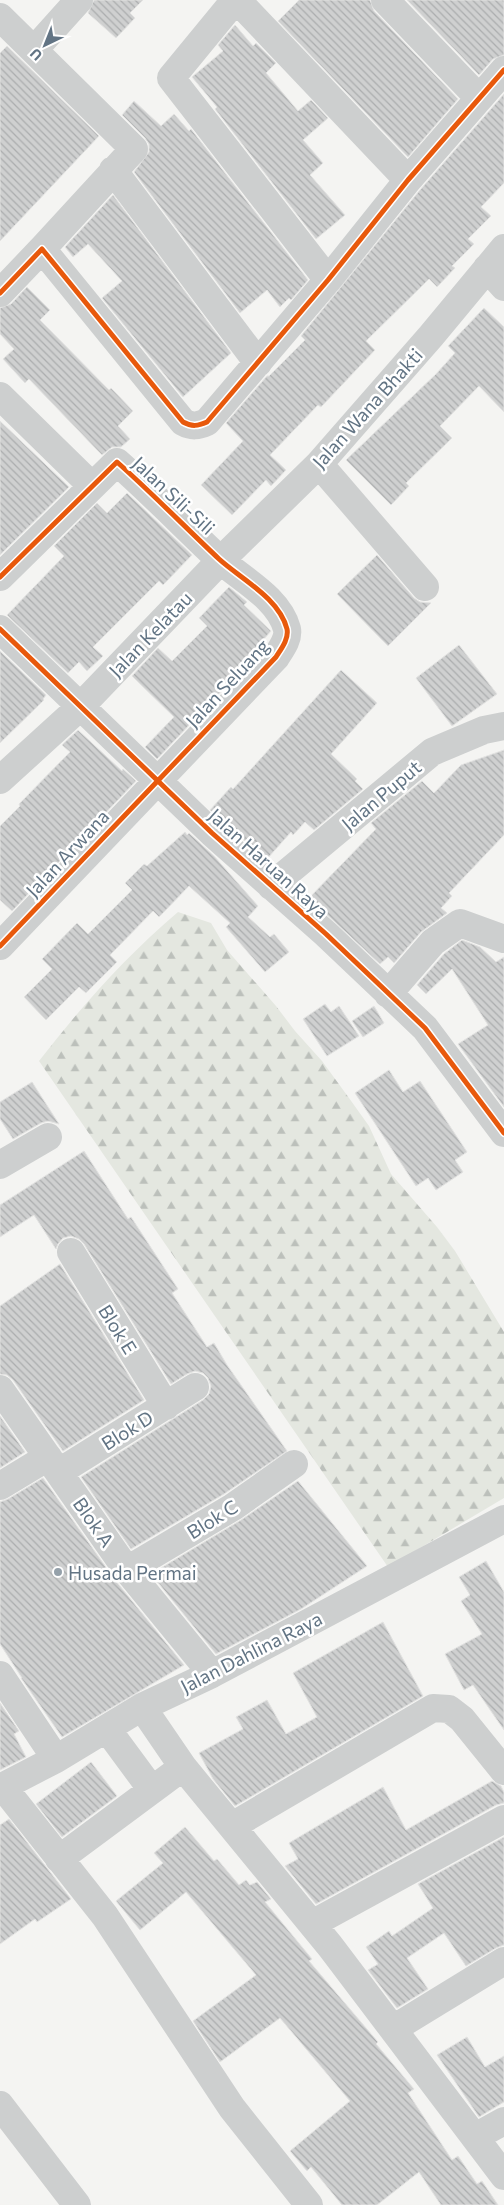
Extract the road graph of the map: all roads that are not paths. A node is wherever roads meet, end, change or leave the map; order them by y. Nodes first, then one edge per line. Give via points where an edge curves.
1 (79, 0) edge
2 (236, 0) edge
3 (385, 0) edge
4 (12, 37) edge
5 (504, 70) edge
6 (478, 98) junction
7 (113, 170) junction
8 (408, 180) junction
9 (42, 249) junction
10 (498, 268) edge
11 (328, 280) junction
12 (0, 293) edge
13 (258, 363) junction
14 (0, 396) edge
15 (319, 464) junction
16 (92, 486) junction
17 (220, 560) junction
18 (0, 577) edge
19 (425, 587) dead end
20 (0, 629) edge
21 (80, 707) junction
22 (504, 726) edge
23 (0, 780) edge
24 (156, 780) junction
25 (271, 886) junction
26 (504, 939) edge
27 (0, 946) edge
28 (388, 994) junction
29 (504, 1133) edge
30 (48, 1137) dead end
31 (0, 1165) edge
32 (71, 1252) dead end
33 (195, 1387) dead end
34 (0, 1389) edge
35 (166, 1406) junction
36 (294, 1464) dead end
37 (53, 1465) junction
38 (0, 1486) edge
39 (504, 1519) edge
40 (127, 1570) junction
41 (212, 1674) junction
42 (0, 1675) edge
43 (142, 1707) junction
44 (107, 1729) junction
45 (56, 1760) junction
46 (183, 1767) junction
47 (504, 1772) edge
48 (2, 1788) edge
49 (152, 1790) junction
50 (504, 1819) edge
51 (232, 1826) junction
52 (59, 1859) junction
53 (312, 1924) junction
54 (504, 1961) edge
55 (393, 2029) junction
56 (0, 2105) edge
57 (504, 2121) edge
58 (475, 2137) junction
59 (504, 2176) edge
60 (77, 2205) edge
61 (309, 2205) edge

1 - 4 street
2 - 8 street
2 - 11 street via 171,78
3 - 6 street
4 - 7 street via 134,148
5 - 6 street
6 - 8 street
7 - 9 street
7 - 13 street
8 - 11 street
9 - 12 street
9 - 13 street via 183,422 190,426 207,422
10 - 15 street, Jalan Wana Bhakti via 431,336
11 - 13 street
14 - 16 street
15 - 17 street, Jalan Wana Bhakti
15 - 19 street
16 - 17 street, Jalan Sili-Sili via 117,462
16 - 18 street, Jalan Sili-Sili
17 - 21 street, Jalan Kelatau
17 - 24 street, Jalan Seluang via 266,598 281,615 287,631 285,643 276,657
20 - 21 street, Jalan Haruan Raya
21 - 23 street, Jalan Kelatau
21 - 24 street, Jalan Haruan Raya
22 - 25 street, Jalan Puput via 484,730 432,752
24 - 25 street, Jalan Haruan Raya
24 - 27 street, Jalan Arwana
25 - 28 street, Jalan Haruan Raya
26 - 28 street via 460,923 433,942
28 - 29 street, Jalan Haruan Raya via 425,1028
30 - 31 street
32 - 35 street, Blok E
33 - 35 street, Blok D
34 - 37 street, Blok A
35 - 37 street, Blok D
36 - 40 street, Blok C via 233,1507
37 - 38 street, Blok D
37 - 40 street, Blok A
39 - 41 street, Jalan Dahlina Raya
40 - 41 street, Blok A
41 - 43 street, Jalan Dahlina Raya
42 - 45 street
43 - 44 street, Jalan Dahlina Raya
43 - 46 street
44 - 45 street, Jalan Dahlina Raya
44 - 49 street
45 - 48 street, Jalan Dahlina Raya
46 - 49 street
46 - 51 street
47 - 51 street via 462,1719 449,1709 433,1708
48 - 52 street
49 - 52 street
50 - 53 street
51 - 53 street
52 - 61 street via 105,1916 232,2108
53 - 55 street
54 - 55 street
55 - 58 street
56 - 60 street
57 - 58 street
58 - 59 street

